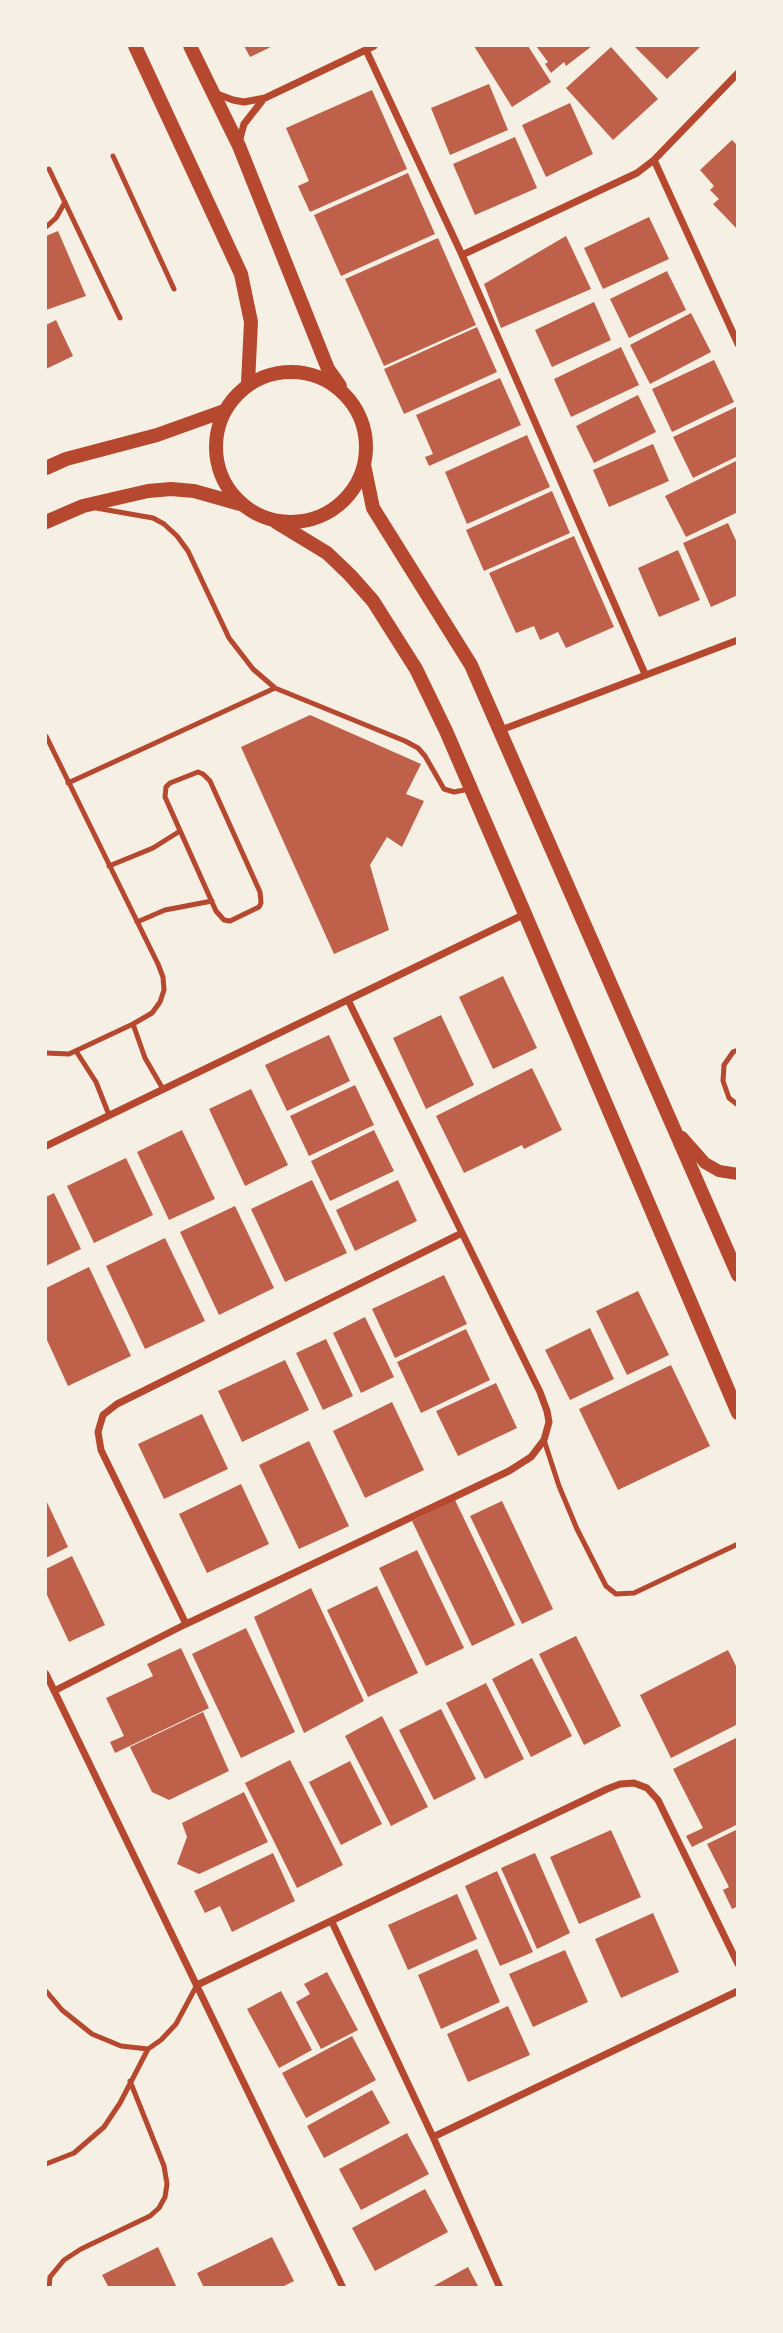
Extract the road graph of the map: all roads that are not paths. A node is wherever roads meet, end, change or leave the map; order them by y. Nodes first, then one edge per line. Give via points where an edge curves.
1 (135, 46) edge
2 (190, 46) edge
3 (370, 48) edge
4 (737, 73) edge
5 (213, 91) junction
6 (265, 99) junction
7 (239, 146) junction
8 (113, 156) dead end
9 (654, 160) junction
10 (49, 169) dead end
11 (65, 202) junction
12 (46, 227) edge
13 (462, 255) junction
14 (174, 289) dead end
15 (120, 318) dead end
16 (737, 344) edge
17 (248, 383) junction
18 (347, 395) junction
19 (224, 411) junction
20 (364, 465) junction
21 (46, 468) edge
22 (240, 504) junction
23 (83, 506) junction
24 (46, 522) edge
25 (276, 522) junction
26 (737, 640) edge
27 (645, 674) junction
28 (275, 688) junction
29 (501, 730) junction
30 (46, 736) edge
31 (68, 783) junction
32 (471, 788) junction
33 (180, 831) junction
34 (109, 866) junction
35 (212, 901) junction
36 (525, 914) junction
37 (137, 922) junction
38 (348, 1000) junction
39 (133, 1024) junction
40 (737, 1050) edge
41 (76, 1051) junction
42 (46, 1054) edge
43 (163, 1089) junction
44 (737, 1105) edge
45 (109, 1115) junction
46 (670, 1118) junction
47 (46, 1146) edge
48 (737, 1174) edge
49 (462, 1233) junction
50 (737, 1275) edge
51 (737, 1413) edge
52 (544, 1440) junction
53 (737, 1544) edge
54 (186, 1624) junction
55 (46, 1674) edge
56 (54, 1691) junction
57 (332, 1922) junction
58 (737, 1964) edge
59 (197, 1985) junction
60 (46, 1991) edge
61 (737, 1991) edge
62 (148, 2049) junction
63 (131, 2081) junction
64 (433, 2137) junction
65 (46, 2164) edge
66 (49, 2287) edge
67 (343, 2287) edge
68 (500, 2287) edge

1 - 17 main road via 241,274 251,322
2 - 5 main road
3 - 6 street
3 - 13 street
4 - 9 street
5 - 6 street via 244,102
5 - 7 main road
6 - 7 street via 244,124
7 - 18 main road via 328,369
8 - 14 lane
9 - 13 street via 637,173
9 - 16 street
10 - 11 lane
11 - 12 lane
11 - 15 lane
13 - 27 street
17 - 18 main road via 273,373 300,371 325,379
17 - 19 main road
18 - 20 main road via 366,436
19 - 21 main road
19 - 22 main road via 216,435 216,460 225,484
20 - 25 main road via 352,491 332,511 305,522
20 - 29 main road via 373,508 471,665
22 - 23 main road via 171,489
22 - 25 main road
23 - 24 main road
23 - 28 lane via 122,511 164,524 188,551 229,638
25 - 32 main road via 327,553 373,601 416,668
26 - 27 street
27 - 29 street
28 - 31 lane
28 - 32 lane via 418,748 444,789 461,792
29 - 46 main road
30 - 31 lane
31 - 34 lane
32 - 36 main road
33 - 34 lane
33 - 35 lane
33 - 35 lane via 165,797 166,787 192,773 203,774 260,892 261,903 256,910 230,921 219,916
34 - 37 lane
35 - 37 lane via 165,910
36 - 38 street
36 - 51 main road
37 - 39 lane via 163,977 164,990 152,1013
38 - 43 street
38 - 49 street
39 - 41 lane
39 - 43 lane
40 - 44 lane via 724,1065 723,1081
41 - 42 lane
41 - 45 lane via 96,1082
43 - 45 street
45 - 47 street
46 - 48 street via 705,1163
46 - 50 main road
49 - 52 street via 540,1392 549,1422
49 - 54 street via 103,1415 98,1433 102,1450
52 - 53 lane via 577,1529 606,1586 616,1594 634,1593
52 - 54 street via 509,1471
54 - 56 street
55 - 56 street
56 - 59 street
57 - 58 street via 607,1789 634,1783 658,1800
57 - 59 street
57 - 64 street
59 - 62 lane via 176,2024
59 - 67 street
60 - 62 lane via 92,2034 121,2046
61 - 64 street
62 - 63 lane
63 - 65 lane via 93,2138 74,2153
63 - 66 lane via 164,2166 165,2197 150,2216 64,2260 50,2277
64 - 68 street

